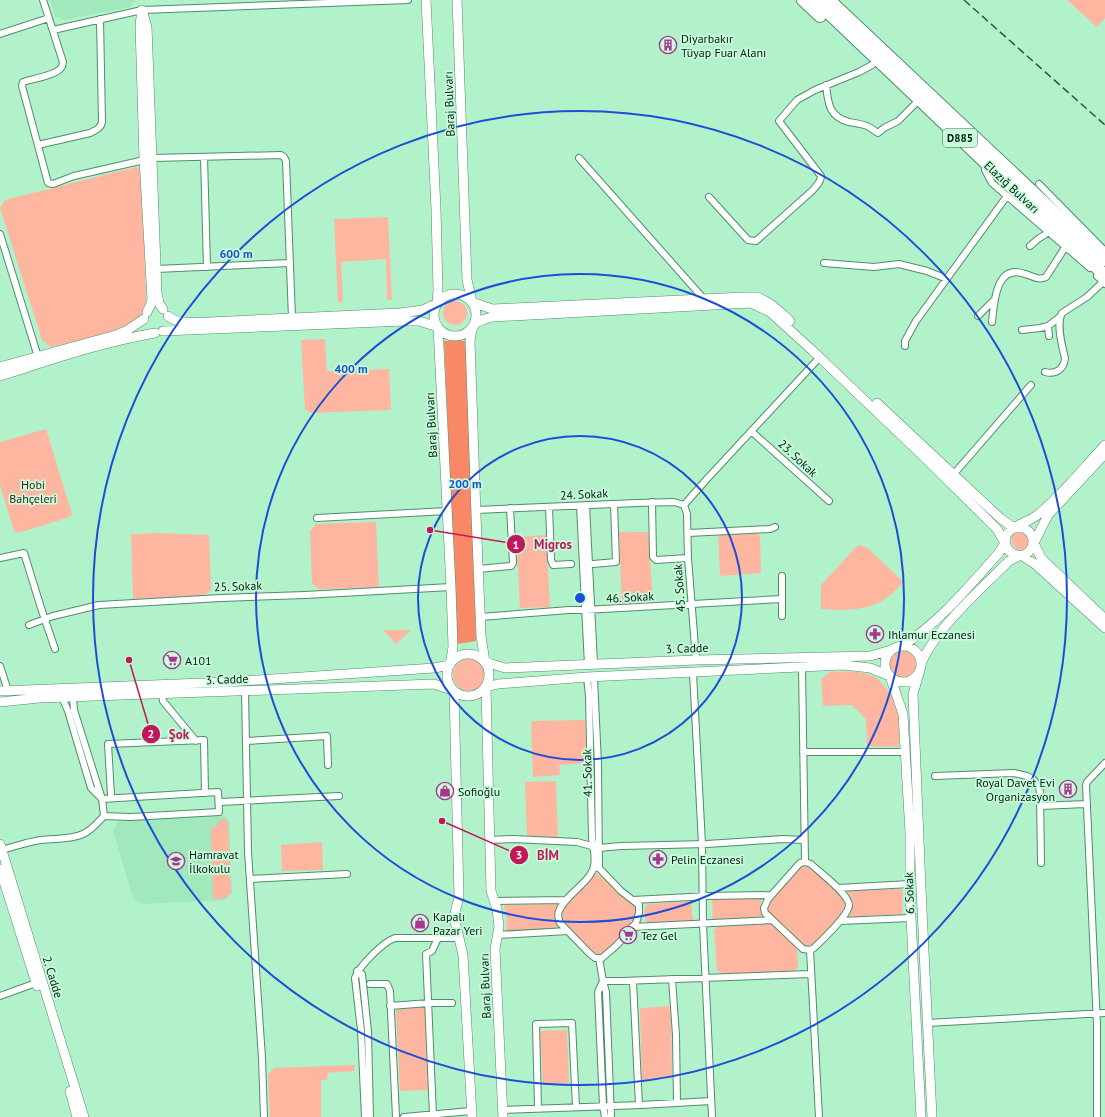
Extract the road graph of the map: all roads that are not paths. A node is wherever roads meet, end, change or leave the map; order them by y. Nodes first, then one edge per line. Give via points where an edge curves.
1 (43, 0) edge
2 (142, 0) edge
3 (408, 0) edge
4 (426, 0) edge
5 (457, 0) edge
6 (803, 0) edge
7 (815, 0) edge
8 (829, 0) edge
9 (840, 0) edge
10 (142, 10) junction
11 (49, 18) junction
12 (100, 19) junction
13 (53, 30) junction
14 (0, 34) edge
15 (872, 65) junction
16 (826, 85) junction
17 (914, 105) junction
18 (38, 145) junction
19 (996, 156) junction
20 (204, 157) junction
21 (148, 158) junction
22 (579, 158) dead end
23 (985, 170) junction
24 (1039, 184) dead end
25 (1007, 196) junction
26 (708, 197) dead end
27 (1028, 203) junction
28 (1050, 232) junction
29 (0, 234) edge
30 (1030, 246) dead end
31 (1066, 246) junction
32 (1105, 251) edge
33 (1105, 260) edge
34 (290, 263) junction
35 (824, 263) dead end
36 (207, 267) junction
37 (156, 269) junction
38 (947, 279) junction
39 (1104, 281) edge
40 (703, 298) junction
41 (995, 299) junction
42 (472, 302) junction
43 (437, 303) junction
44 (166, 312) junction
45 (145, 315) junction
46 (978, 316) dead end
47 (1060, 317) junction
48 (292, 318) junction
49 (992, 322) dead end
50 (1048, 326) junction
51 (438, 327) junction
52 (472, 328) junction
53 (1022, 330) dead end
54 (159, 332) junction
55 (1049, 336) dead end
56 (905, 346) dead end
57 (38, 357) junction
58 (820, 357) junction
59 (0, 367) edge
60 (1045, 372) dead end
61 (0, 376) edge
62 (1031, 385) dead end
63 (751, 431) junction
64 (1105, 445) edge
65 (1105, 454) edge
66 (953, 475) junction
67 (828, 501) dead end
68 (652, 502) junction
69 (614, 504) junction
70 (583, 505) junction
71 (684, 505) junction
72 (548, 507) junction
73 (510, 508) junction
74 (476, 510) junction
75 (447, 511) junction
76 (318, 518) dead end
77 (775, 527) dead end
78 (1014, 528) junction
79 (688, 533) junction
80 (1034, 543) junction
81 (1005, 544) junction
82 (1021, 556) junction
83 (0, 558) edge
84 (688, 558) junction
85 (571, 564) dead end
86 (593, 564) dead end
87 (478, 569) junction
88 (782, 576) dead end
89 (451, 587) junction
90 (782, 599) junction
91 (691, 605) junction
92 (589, 610) junction
93 (782, 616) dead end
94 (480, 617) junction
95 (44, 619) junction
96 (1105, 619) edge
97 (29, 625) dead end
98 (1105, 628) edge
99 (902, 646) junction
100 (55, 649) dead end
101 (891, 650) junction
102 (696, 660) junction
103 (485, 662) junction
104 (591, 664) junction
105 (450, 665) junction
106 (0, 666) edge
107 (802, 667) junction
108 (921, 667) junction
109 (693, 673) junction
110 (890, 676) junction
111 (590, 678) junction
112 (486, 687) junction
113 (454, 690) junction
114 (4, 691) edge
115 (245, 691) junction
116 (162, 694) junction
117 (62, 697) junction
118 (73, 697) junction
119 (0, 702) edge
120 (196, 741) junction
121 (246, 741) junction
122 (803, 752) junction
123 (905, 752) junction
124 (1105, 763) edge
125 (328, 764) dead end
126 (935, 776) dead end
127 (205, 793) junction
128 (111, 795) dead end
129 (339, 796) dead end
130 (102, 799) junction
131 (248, 801) junction
132 (220, 802) junction
133 (1086, 804) junction
134 (1040, 806) junction
135 (104, 816) junction
136 (489, 840) junction
137 (804, 840) junction
138 (702, 844) junction
139 (1, 847) edge
140 (596, 847) junction
141 (805, 862) junction
142 (1042, 863) dead end
143 (596, 868) junction
144 (0, 869) edge
145 (347, 874) dead end
146 (250, 879) junction
147 (910, 884) junction
148 (838, 888) junction
149 (771, 895) junction
150 (703, 896) junction
151 (566, 900) junction
152 (633, 900) junction
153 (494, 901) junction
154 (911, 918) junction
155 (772, 920) junction
156 (840, 921) junction
157 (703, 924) junction
158 (632, 927) junction
159 (568, 931) junction
160 (497, 935) junction
161 (438, 938) junction
162 (459, 938) junction
163 (810, 950) junction
164 (599, 958) junction
165 (357, 971) junction
166 (811, 974) junction
167 (706, 977) junction
168 (672, 979) junction
169 (603, 981) junction
170 (633, 981) junction
171 (36, 983) junction
172 (370, 984) dead end
173 (0, 996) edge
174 (429, 1003) junction
175 (452, 1003) dead end
176 (390, 1006) junction
177 (1096, 1013) junction
178 (1105, 1013) edge
179 (927, 1023) junction
180 (712, 1101) junction
181 (677, 1103) junction
182 (639, 1105) junction
183 (603, 1106) junction
184 (610, 1106) junction
185 (576, 1107) junction
186 (538, 1108) junction
187 (503, 1113) edge
188 (471, 1114) edge
189 (433, 1115) junction
190 (77, 1117) edge
191 (84, 1117) edge
192 (264, 1117) edge
193 (365, 1117) edge
194 (370, 1117) edge
195 (396, 1117) edge
196 (404, 1117) edge
197 (605, 1117) edge
198 (611, 1117) edge
199 (712, 1117) edge
200 (819, 1117) edge
201 (921, 1117) edge
202 (932, 1117) edge
203 (1097, 1117) edge

1 - 11 street
2 - 10 main road
3 - 10 street
4 - 43 main road, Baraj Bulvarı via 436,216
5 - 42 main road, Baraj Bulvarı via 467,280
6 - 15 highway
7 - 27 highway, Elazığ Bulvarı / D885
8 - 19 highway, Elazığ Bulvarı / D885
9 - 19 highway via 969,124
10 - 12 street
10 - 21 main road via 147,27
11 - 13 street
11 - 14 street
12 - 13 street
12 - 18 street via 101,126 90,133
13 - 18 street via 63,62 62,67 59,71 23,82 22,86
15 - 16 street
15 - 17 highway
16 - 17 street via 827,98 837,118 868,126 878,133 898,122
16 - 26 street via 796,100 779,121 821,176 820,183 813,190 756,241 748,240
17 - 23 highway
18 - 21 street via 48,183 53,184 74,176
19 - 33 highway, Elazığ Bulvarı / D885
20 - 21 street
20 - 34 street via 284,157
20 - 36 street
21 - 37 main road
21 - 45 main road via 152,299
22 - 40 street
23 - 25 street via 992,183
23 - 27 highway
24 - 32 street
25 - 28 street
25 - 38 street
27 - 39 highway, Elazığ Bulvarı / D885 via 1079,249
28 - 30 street
28 - 31 street
29 - 57 street
31 - 39 street
31 - 41 street via 1046,277 1042,279 1014,271 1008,273 1004,276
34 - 36 street
34 - 48 street
35 - 38 street via 874,267 899,264
36 - 37 street
37 - 44 main road via 159,303
38 - 56 street via 916,322 905,341
39 - 47 street
40 - 42 main road via 492,309
40 - 66 main road via 744,297 767,302
41 - 46 street
41 - 49 street
42 - 43 main road via 462,295 455,294 448,295
42 - 52 main road via 476,315
43 - 48 main road via 414,312
43 - 51 main road via 434,315
44 - 45 main road via 154,308
44 - 48 main road via 176,321 182,322
44 - 54 main road via 168,324
45 - 54 main road via 145,327 151,332
45 - 57 main road via 126,331 116,335
47 - 50 street
47 - 60 street via 1064,363 1057,372
50 - 53 street
50 - 55 street
51 - 52 main road via 448,335 455,336
51 - 54 main road via 419,321 405,321
51 - 75 main road, Baraj Bulvarı
52 - 58 main road via 478,321 492,317 751,303 770,312
52 - 74 main road via 470,341
54 - 61 main road via 123,339
57 - 59 main road
58 - 63 street
58 - 81 main road via 997,529
62 - 66 street
63 - 67 street, 23. Sokak
63 - 71 street
64 - 78 main road via 1036,516
65 - 80 main road via 1048,515
66 - 78 main road
68 - 69 street, 24. Sokak
68 - 71 street, 24. Sokak via 674,502
68 - 84 street via 653,557 656,560
69 - 70 street, 24. Sokak
69 - 86 street via 616,562
70 - 72 street, 24. Sokak
70 - 92 street
71 - 79 street, 45. Sokak
72 - 73 street, 24. Sokak
72 - 85 street via 551,560 553,564
73 - 74 street, 24. Sokak
73 - 87 street via 513,563 511,566
74 - 87 main road
75 - 76 street
75 - 89 main road, Baraj Bulvarı
77 - 79 street
78 - 80 main road via 1028,530
78 - 81 main road via 1007,534
79 - 84 street, 45. Sokak
80 - 82 main road via 1030,551
80 - 96 main road via 1041,558
81 - 82 main road via 1009,551
81 - 99 main road via 934,623
82 - 98 main road via 1035,564
82 - 108 main road, 6. Sokak via 1009,561 945,627 931,644
83 - 95 street via 24,553
84 - 91 street, 45. Sokak
87 - 94 main road
88 - 90 street
89 - 95 street, 25. Sokak via 134,602 99,605
89 - 105 main road, Baraj Bulvarı via 453,647
90 - 91 street, 46. Sokak
90 - 93 street
91 - 92 street, 46. Sokak
91 - 102 street, 45. Sokak
92 - 94 street, 46. Sokak
92 - 104 street
94 - 103 main road
95 - 97 street, 25. Sokak
95 - 100 street
99 - 101 main road
99 - 108 main road via 917,653
101 - 102 main road, 3. Cadde via 870,656
101 - 110 main road via 885,666
102 - 104 main road, 3. Cadde
103 - 104 main road, 3. Cadde via 505,668
103 - 105 main road via 467,654 460,656
103 - 112 main road via 489,674
105 - 113 main road via 447,678
105 - 114 main road, 3. Cadde via 228,682
106 - 114 street
107 - 109 main road, 3. Cadde
107 - 110 main road, 3. Cadde via 851,665 870,668
107 - 122 street
108 - 110 main road via 914,678 904,682
108 - 179 main road, 6. Sokak via 913,694
109 - 111 main road, 3. Cadde
109 - 138 street
110 - 123 main road, 6. Sokak via 903,714
111 - 112 main road, 3. Cadde
111 - 140 street, 41. Sokak
112 - 113 main road via 474,696 460,695
112 - 136 main road, Baraj Bulvarı
113 - 115 main road, 3. Cadde via 434,684
113 - 162 main road, Baraj Bulvarı via 459,897 454,917
115 - 116 main road, 3. Cadde
115 - 121 street
116 - 118 main road, 3. Cadde
116 - 120 street via 163,701
117 - 118 main road, 3. Cadde
117 - 119 main road, 3. Cadde
117 - 130 street via 91,788
118 - 130 street via 74,710
120 - 127 street via 204,740
120 - 128 street via 108,744
121 - 125 street via 327,736
121 - 131 street
122 - 123 street
122 - 137 street
123 - 147 main road, 6. Sokak
124 - 133 street via 1087,782
126 - 134 street via 1014,773 1027,776 1039,786
127 - 130 street
127 - 132 street via 218,792
129 - 131 street
130 - 135 street
131 - 132 street
131 - 146 street
132 - 135 street via 219,812 214,813
133 - 134 street
133 - 177 street
134 - 142 street
135 - 139 street via 92,829 80,836
136 - 140 street via 577,842
136 - 153 main road, Baraj Bulvarı via 490,891
137 - 138 street
137 - 141 street
138 - 140 street
138 - 150 street
139 - 191 main road, 2. Cadde
140 - 143 street, 41. Sokak
141 - 148 street via 811,864
141 - 149 street via 800,863
143 - 151 street
143 - 152 street
144 - 171 main road, 2. Cadde
145 - 146 street
146 - 192 street
147 - 148 street
147 - 154 main road, 6. Sokak
148 - 156 street via 849,904
149 - 150 street
149 - 155 street via 764,908
150 - 152 street
150 - 157 street
151 - 153 street
151 - 159 street via 558,917 560,924
152 - 158 street via 639,905 639,913
153 - 160 main road, Baraj Bulvarı via 497,909
154 - 156 street
154 - 201 main road, 6. Sokak
155 - 157 street
155 - 163 street via 803,949
156 - 163 street
157 - 158 street
157 - 167 street
158 - 164 street via 617,945
159 - 160 street
159 - 164 street via 589,954
160 - 187 main road, Baraj Bulvarı via 495,949
161 - 162 street
161 - 165 street via 395,938 387,941
161 - 174 street via 432,951 426,954
162 - 188 main road, Baraj Bulvarı via 463,955
163 - 166 street
164 - 169 street
165 - 193 street via 354,978 361,1030
165 - 194 street via 362,974 368,1031
166 - 167 street
166 - 200 street
167 - 168 street
167 - 180 street
168 - 170 street
168 - 181 street
169 - 170 street
169 - 183 street via 598,992
169 - 184 street via 606,992
170 - 182 street
171 - 173 street
171 - 190 main road, 2. Cadde
172 - 176 street via 387,984 390,991
174 - 175 street
174 - 176 street
174 - 189 street
176 - 195 street
177 - 178 street
177 - 179 street
177 - 203 street
179 - 202 main road, 6. Sokak
180 - 181 street
180 - 199 street
181 - 182 street
182 - 184 street
183 - 184 street
183 - 185 street
183 - 197 street
184 - 198 street
185 - 186 street
185 - 186 street via 572,1023 536,1024
186 - 187 street
188 - 189 street
189 - 196 street

